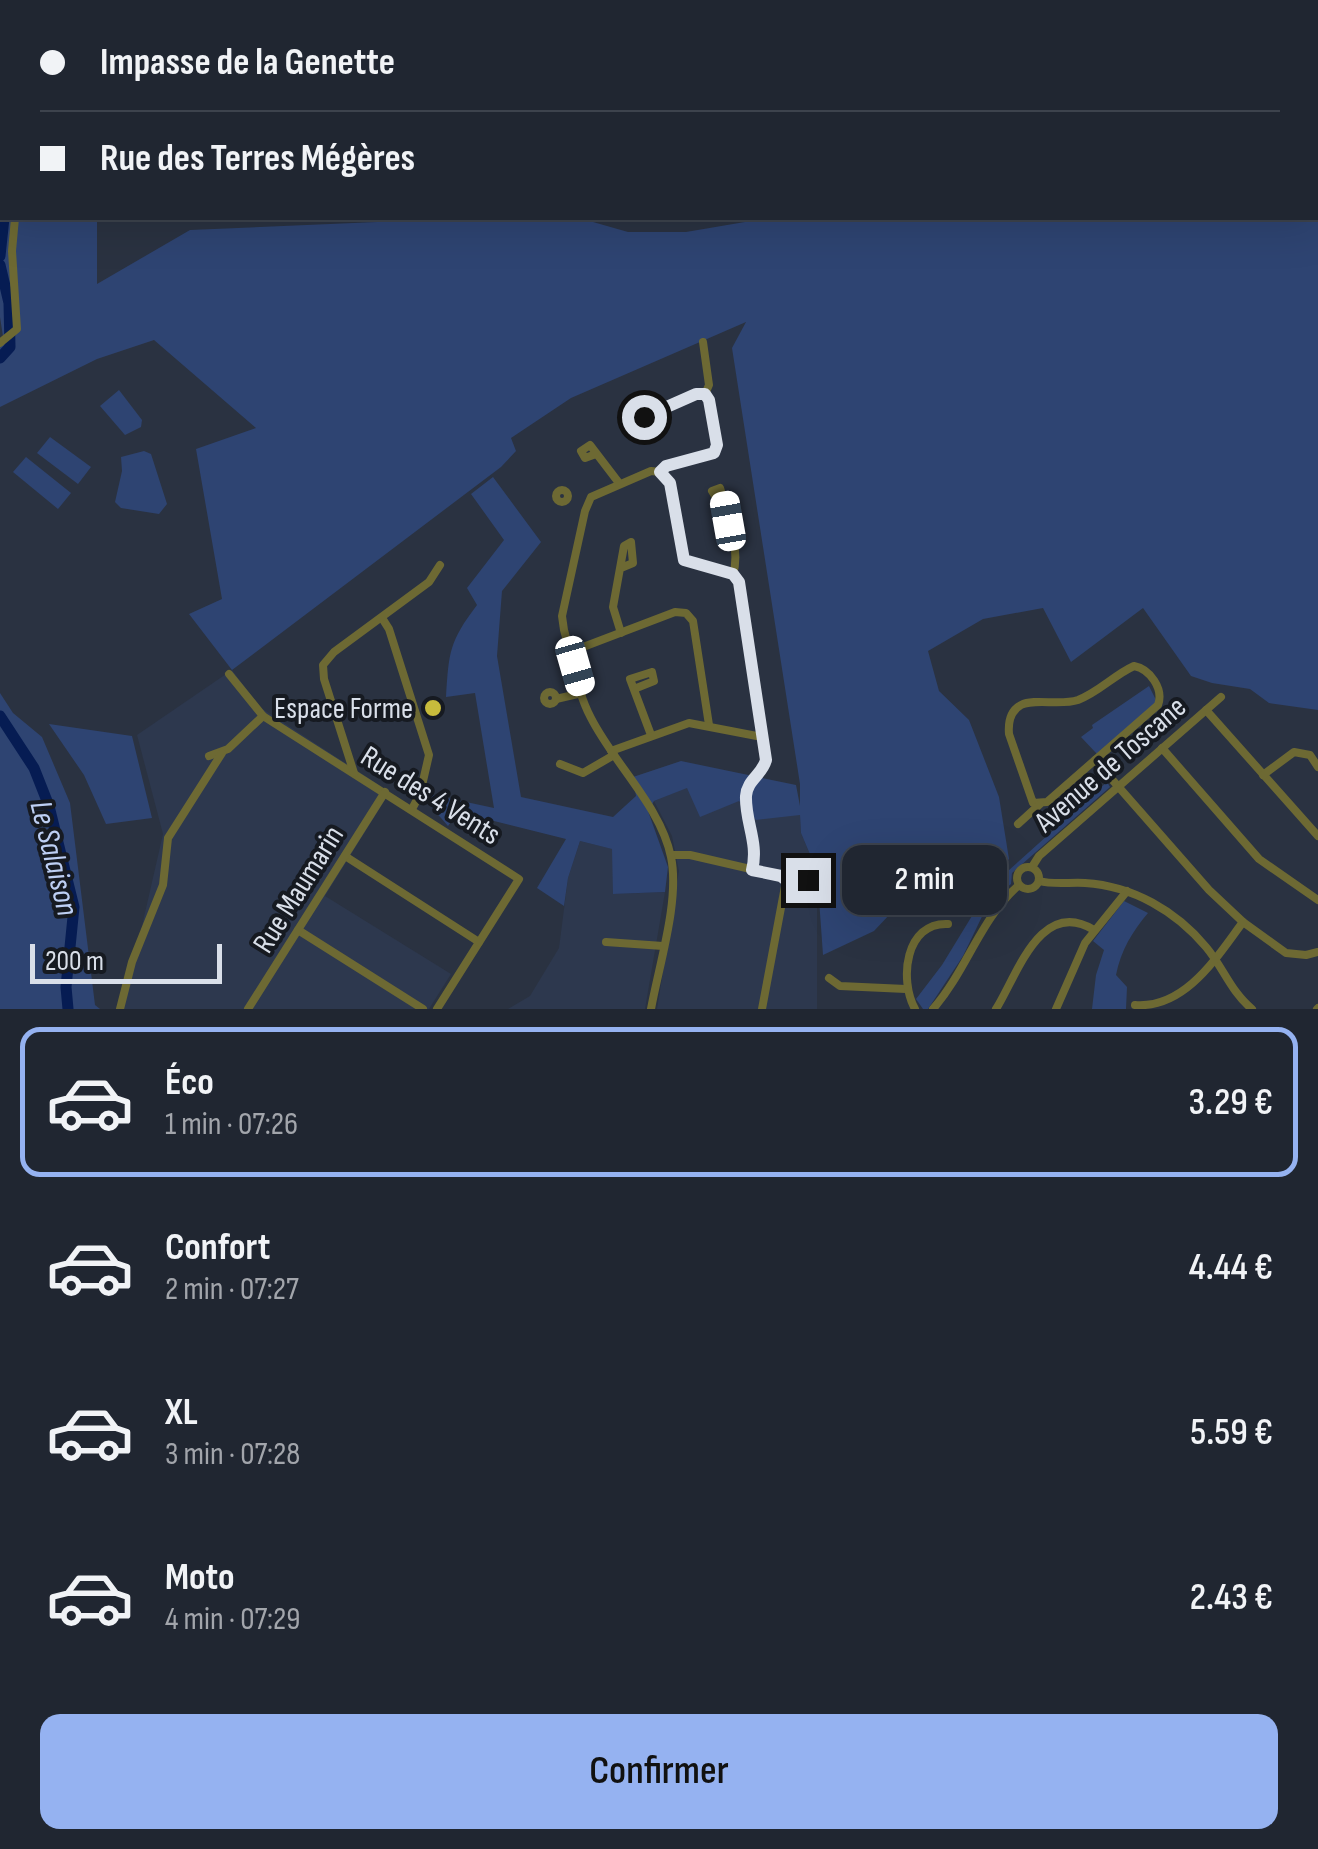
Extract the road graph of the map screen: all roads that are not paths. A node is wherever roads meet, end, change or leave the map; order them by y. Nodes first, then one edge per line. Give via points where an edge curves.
1 (15, 220) edge
2 (3, 340) edge
3 (703, 342) dead end
4 (705, 394) junction
5 (653, 412) dead end
6 (596, 454) dead end
7 (660, 472) junction
8 (619, 483) junction
9 (721, 494) dead end
10 (568, 498) dead end
11 (585, 511) junction
12 (440, 565) dead end
13 (621, 568) dead end
14 (733, 574) junction
15 (382, 618) junction
16 (621, 632) junction
17 (570, 652) junction
18 (228, 674) dead end
19 (634, 689) dead end
20 (582, 693) junction
21 (1221, 698) dead end
22 (556, 699) dead end
23 (1206, 710) junction
24 (262, 716) junction
25 (709, 726) junction
26 (651, 735) junction
27 (762, 736) junction
28 (1162, 748) junction
29 (612, 753) junction
30 (222, 754) junction
31 (209, 756) dead end
32 (1094, 760) junction
33 (560, 764) dead end
34 (1318, 767) edge
35 (354, 773) junction
36 (1264, 775) junction
37 (1118, 787) junction
38 (385, 792) junction
39 (1040, 804) junction
40 (412, 808) junction
41 (1018, 824) dead end
42 (1316, 829) edge
43 (671, 855) junction
44 (345, 856) junction
45 (1032, 867) junction
46 (752, 870) junction
47 (786, 880) junction
48 (808, 880) dead end
49 (1039, 881) junction
50 (1019, 885) junction
51 (1127, 891) junction
52 (1318, 900) edge
53 (1244, 922) junction
54 (948, 924) dead end
55 (298, 930) junction
56 (1094, 930) junction
57 (479, 942) junction
58 (606, 942) dead end
59 (663, 946) junction
60 (1318, 952) edge
61 (1216, 958) junction
62 (830, 978) dead end
63 (906, 989) junction
64 (1136, 1005) dead end
65 (250, 1006) edge
66 (120, 1009) edge
67 (262, 1009) edge
68 (422, 1009) edge
69 (437, 1009) edge
70 (652, 1009) edge
71 (762, 1009) edge
72 (915, 1009) edge
73 (933, 1009) edge
74 (996, 1009) edge
75 (1056, 1009) edge
76 (1252, 1009) edge

1 - 2 street via 16,330
3 - 4 street
4 - 5 street
4 - 7 street via 714,453
6 - 8 street
7 - 8 street
7 - 14 street via 670,483 684,560
8 - 11 street via 591,496
9 - 14 street
10 - 11 street
11 - 17 street via 562,616
12 - 15 street via 429,582
13 - 16 street via 613,608
14 - 27 street
15 - 35 street via 323,665
15 - 40 street via 428,751
16 - 17 street
16 - 25 street via 675,612 691,617
17 - 20 street
18 - 24 street, Rue des 4 Vents
19 - 26 street
20 - 22 street
20 - 29 street
21 - 23 street, Avenue de Toscane
23 - 28 street, Avenue de Toscane
23 - 36 street
24 - 30 street
24 - 35 street, Rue des 4 Vents
25 - 26 street via 682,724
25 - 27 street
26 - 29 street
27 - 46 street via 765,765 746,793 756,851
28 - 37 street, Avenue de Toscane
28 - 52 street via 1259,859
29 - 33 street via 584,773
29 - 43 street via 657,814
30 - 31 street
30 - 66 street via 168,838 163,884
32 - 37 street
32 - 39 street
32 - 39 street via 1160,702 1142,668 1131,667 1076,700 1031,702 1014,711 1009,734 1029,797
34 - 36 street via 1310,755 1294,752
35 - 38 street, Rue des 4 Vents
36 - 42 street
37 - 45 street, Avenue de Toscane
37 - 53 street
38 - 40 street, Rue des 4 Vents
38 - 44 street, Rue Maumarin
39 - 41 street
40 - 57 street, Rue des 4 Vents via 519,878
43 - 46 street
43 - 59 street
44 - 55 street, Rue Maumarin
44 - 57 street
45 - 49 street
45 - 50 street via 1019,870
46 - 47 street
47 - 48 street
47 - 71 street
49 - 50 street via 1030,889
49 - 51 street
50 - 73 street via 994,909
51 - 56 street
51 - 61 street via 1184,922
53 - 60 street via 1286,953
53 - 61 street
54 - 63 street via 936,924 914,945
55 - 65 street, Rue Maumarin
55 - 68 street
56 - 74 street via 1066,923 1041,933
56 - 75 street
57 - 69 street
58 - 59 street
59 - 70 street
61 - 64 street via 1181,995 1158,1006
61 - 76 street
62 - 63 street via 840,986
63 - 72 street
65 - 67 street

